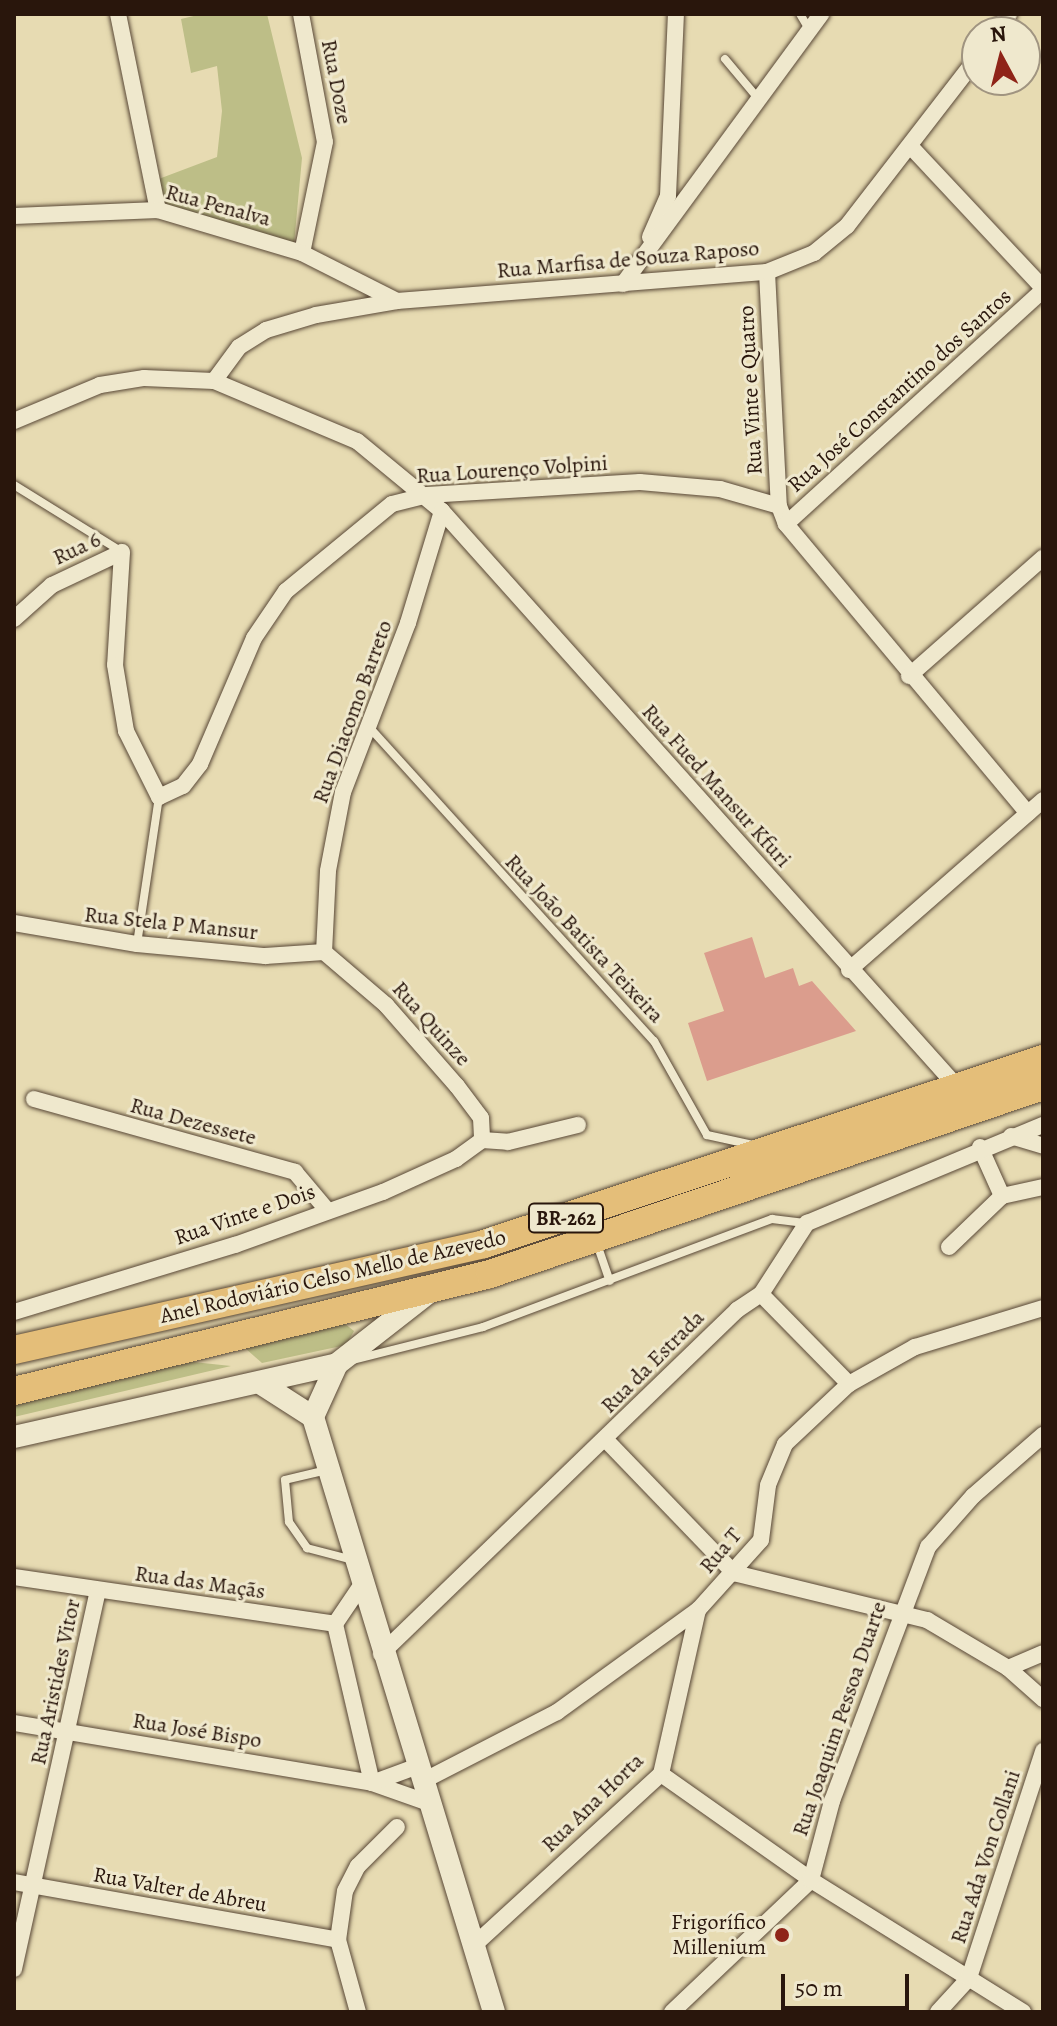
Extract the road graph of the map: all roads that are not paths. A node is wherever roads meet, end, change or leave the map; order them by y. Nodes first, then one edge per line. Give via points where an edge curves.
1 (118, 14) edge
2 (301, 14) edge
3 (676, 14) edge
4 (800, 14) edge
5 (821, 14) edge
6 (810, 30) junction
7 (725, 59) dead end
8 (961, 80) edge
9 (756, 96) junction
10 (912, 148) junction
11 (158, 210) junction
12 (14, 216) edge
13 (302, 253) junction
14 (648, 254) junction
15 (767, 272) junction
16 (623, 284) junction
17 (1043, 289) edge
18 (397, 301) junction
19 (214, 381) junction
20 (14, 421) edge
21 (14, 485) edge
22 (427, 495) junction
23 (779, 506) junction
24 (442, 511) junction
25 (786, 524) junction
26 (122, 552) junction
27 (1043, 558) edge
28 (14, 619) edge
29 (909, 676) junction
30 (369, 727) junction
31 (159, 797) junction
32 (1043, 800) edge
33 (1028, 813) junction
34 (14, 923) edge
35 (137, 944) junction
36 (324, 952) junction
37 (849, 970) junction
38 (1043, 1059) edge
39 (1043, 1086) edge
40 (959, 1089) junction
41 (34, 1099) dead end
42 (578, 1125) dead end
43 (1043, 1125) edge
44 (1011, 1136) junction
45 (482, 1140) junction
46 (1043, 1146) edge
47 (980, 1147) junction
48 (775, 1150) junction
49 (1043, 1187) edge
50 (1002, 1196) junction
51 (327, 1210) junction
52 (807, 1223) junction
53 (595, 1239) junction
54 (949, 1247) dead end
55 (610, 1281) junction
56 (430, 1291) junction
57 (761, 1294) junction
58 (1043, 1308) edge
59 (14, 1312) edge
60 (77, 1336) junction
61 (14, 1339) edge
62 (14, 1350) edge
63 (337, 1364) junction
64 (260, 1383) junction
65 (849, 1384) junction
66 (14, 1391) edge
67 (313, 1417) junction
68 (1043, 1435) edge
69 (14, 1437) edge
70 (606, 1440) junction
71 (327, 1470) junction
72 (353, 1560) junction
73 (734, 1573) junction
74 (14, 1577) edge
75 (360, 1587) junction
76 (98, 1591) junction
77 (698, 1610) junction
78 (899, 1611) junction
79 (335, 1624) junction
80 (1043, 1653) edge
81 (381, 1654) junction
82 (1008, 1668) junction
83 (1043, 1699) edge
84 (14, 1723) edge
85 (68, 1732) junction
86 (1043, 1751) edge
87 (661, 1774) junction
88 (372, 1783) junction
89 (423, 1783) junction
90 (397, 1827) dead end
91 (811, 1880) junction
92 (14, 1882) edge
93 (34, 1887) junction
94 (338, 1940) junction
95 (472, 1947) junction
96 (14, 1969) edge
97 (969, 1978) junction
98 (358, 2012) edge
99 (494, 2012) edge
100 (672, 2012) edge
101 (938, 2012) edge
102 (1023, 2012) edge

1 - 11 street
2 - 13 street, Rua Doze via 325,142
3 - 14 street via 668,196
4 - 6 lane
5 - 6 street
6 - 9 street
7 - 9 lane
8 - 10 street, Rua Marfisa de Souza Raposo
9 - 14 street
10 - 15 street, Rua Marfisa de Souza Raposo via 847,226 814,253
10 - 17 street
11 - 12 street, Rua Penalva
11 - 13 street, Rua Penalva
13 - 18 street, Rua Penalva
14 - 16 street
15 - 16 street, Rua Marfisa de Souza Raposo
15 - 23 street, Rua Vinte e Quatro
16 - 18 street, Rua Marfisa de Souza Raposo
17 - 25 street, Rua José Constantino dos Santos
18 - 19 street, Rua Marfisa de Souza Raposo via 266,330 239,347
19 - 20 street via 144,378 100,385
19 - 22 street via 357,441
21 - 26 lane
22 - 23 street, Rua Lourenço Volpini via 640,482 720,489
22 - 24 street
22 - 31 street, Rua Lourenço Volpini via 392,504 286,591 254,638 200,764 183,786
23 - 25 street
24 - 30 street, Rua Diacomo Barreto
24 - 37 street, Rua Fued Mansur Kfuri
25 - 29 street
26 - 28 street, Rua 6 via 52,585
26 - 31 street via 115,665 126,731
27 - 29 street
29 - 33 street
30 - 36 street, Rua Diacomo Barreto via 343,792 328,871
30 - 48 lane, Rua João Batista Teixeira via 654,1041 707,1135
31 - 35 lane
32 - 33 street
33 - 37 street
34 - 35 street, Rua Stela P Mansur
35 - 36 street, Rua Stela P Mansur via 265,956
36 - 45 street, Rua Quinze via 386,1005 457,1086 481,1118
37 - 40 street, Rua Fued Mansur Kfuri
38 - 40 highway, Anel Rodoviário Celso Mello de Azevedo / BR-262
39 - 53 highway, Anel Rodoviário Celso Mello de Azevedo / BR-262
40 - 48 highway, Anel Rodoviário Celso Mello de Azevedo / BR-262
41 - 51 street, Rua Dezessete via 295,1172
42 - 45 street via 508,1142
43 - 44 street
44 - 46 street
44 - 47 street
45 - 51 street, Rua Vinte e Dois via 456,1159
47 - 50 street
47 - 52 street
48 - 60 highway, Anel Rodoviário Celso Mello de Azevedo / BR-262 via 484,1244
49 - 50 street
50 - 54 street
51 - 59 street, Rua Vinte e Dois via 235,1245
52 - 55 lane via 772,1219
52 - 57 street, Rua da Estrada
53 - 55 lane
53 - 56 highway, Anel Rodoviário Celso Mello de Azevedo / BR-262
55 - 63 lane via 483,1327
56 - 63 main road, Anel Rodoviário Celso Mello de Azevedo
56 - 66 highway, Anel Rodoviário Celso Mello de Azevedo / BR-262
57 - 65 street
57 - 70 street, Rua da Estrada via 737,1310
58 - 65 street, Rua T via 915,1347
60 - 61 main road, Anel Rodoviário Celso Mello de Azevedo
60 - 62 highway, Anel Rodoviário Celso Mello de Azevedo / BR-262
63 - 64 main road, Anel Rodoviário Celso Mello de Azevedo
63 - 67 main road
64 - 67 main road
64 - 69 main road, Anel Rodoviário Celso Mello de Azevedo
65 - 73 street, Rua T via 785,1444 772,1465 761,1540
67 - 71 main road
68 - 78 street, Rua Joaquim Pessoa Duarte via 940,1528
70 - 73 street
70 - 81 street, Rua da Estrada
71 - 72 main road
71 - 72 lane via 285,1480 289,1522 307,1548
72 - 75 main road
73 - 77 street, Rua T
73 - 78 street
74 - 76 street, Rua das Maçãs
75 - 79 street
75 - 81 main road
76 - 79 street, Rua das Maçãs
76 - 85 street, Rua Aristides Vitor
77 - 87 street, Rua Ana Horta
77 - 89 street, Rua T via 557,1712
78 - 82 street
78 - 91 street, Rua Joaquim Pessoa Duarte
79 - 88 street
80 - 82 street
81 - 89 main road
82 - 83 street
84 - 85 street, Rua José Bispo
85 - 88 street, Rua José Bispo
85 - 93 street, Rua Aristides Vitor
86 - 97 street, Rua Ada Von Collani
87 - 91 street
87 - 95 street, Rua Ana Horta
88 - 89 street, Rua José Bispo
88 - 89 street, Rua José Bispo
89 - 95 main road
90 - 94 street via 358,1866 345,1891
91 - 97 street
91 - 100 street, Rua Joaquim Pessoa Duarte
92 - 93 street, Rua Valter de Abreu
93 - 94 street, Rua Valter de Abreu
93 - 96 street, Rua Aristides Vitor
94 - 98 street
95 - 99 main road
97 - 101 street, Rua Ada Von Collani
97 - 102 street

